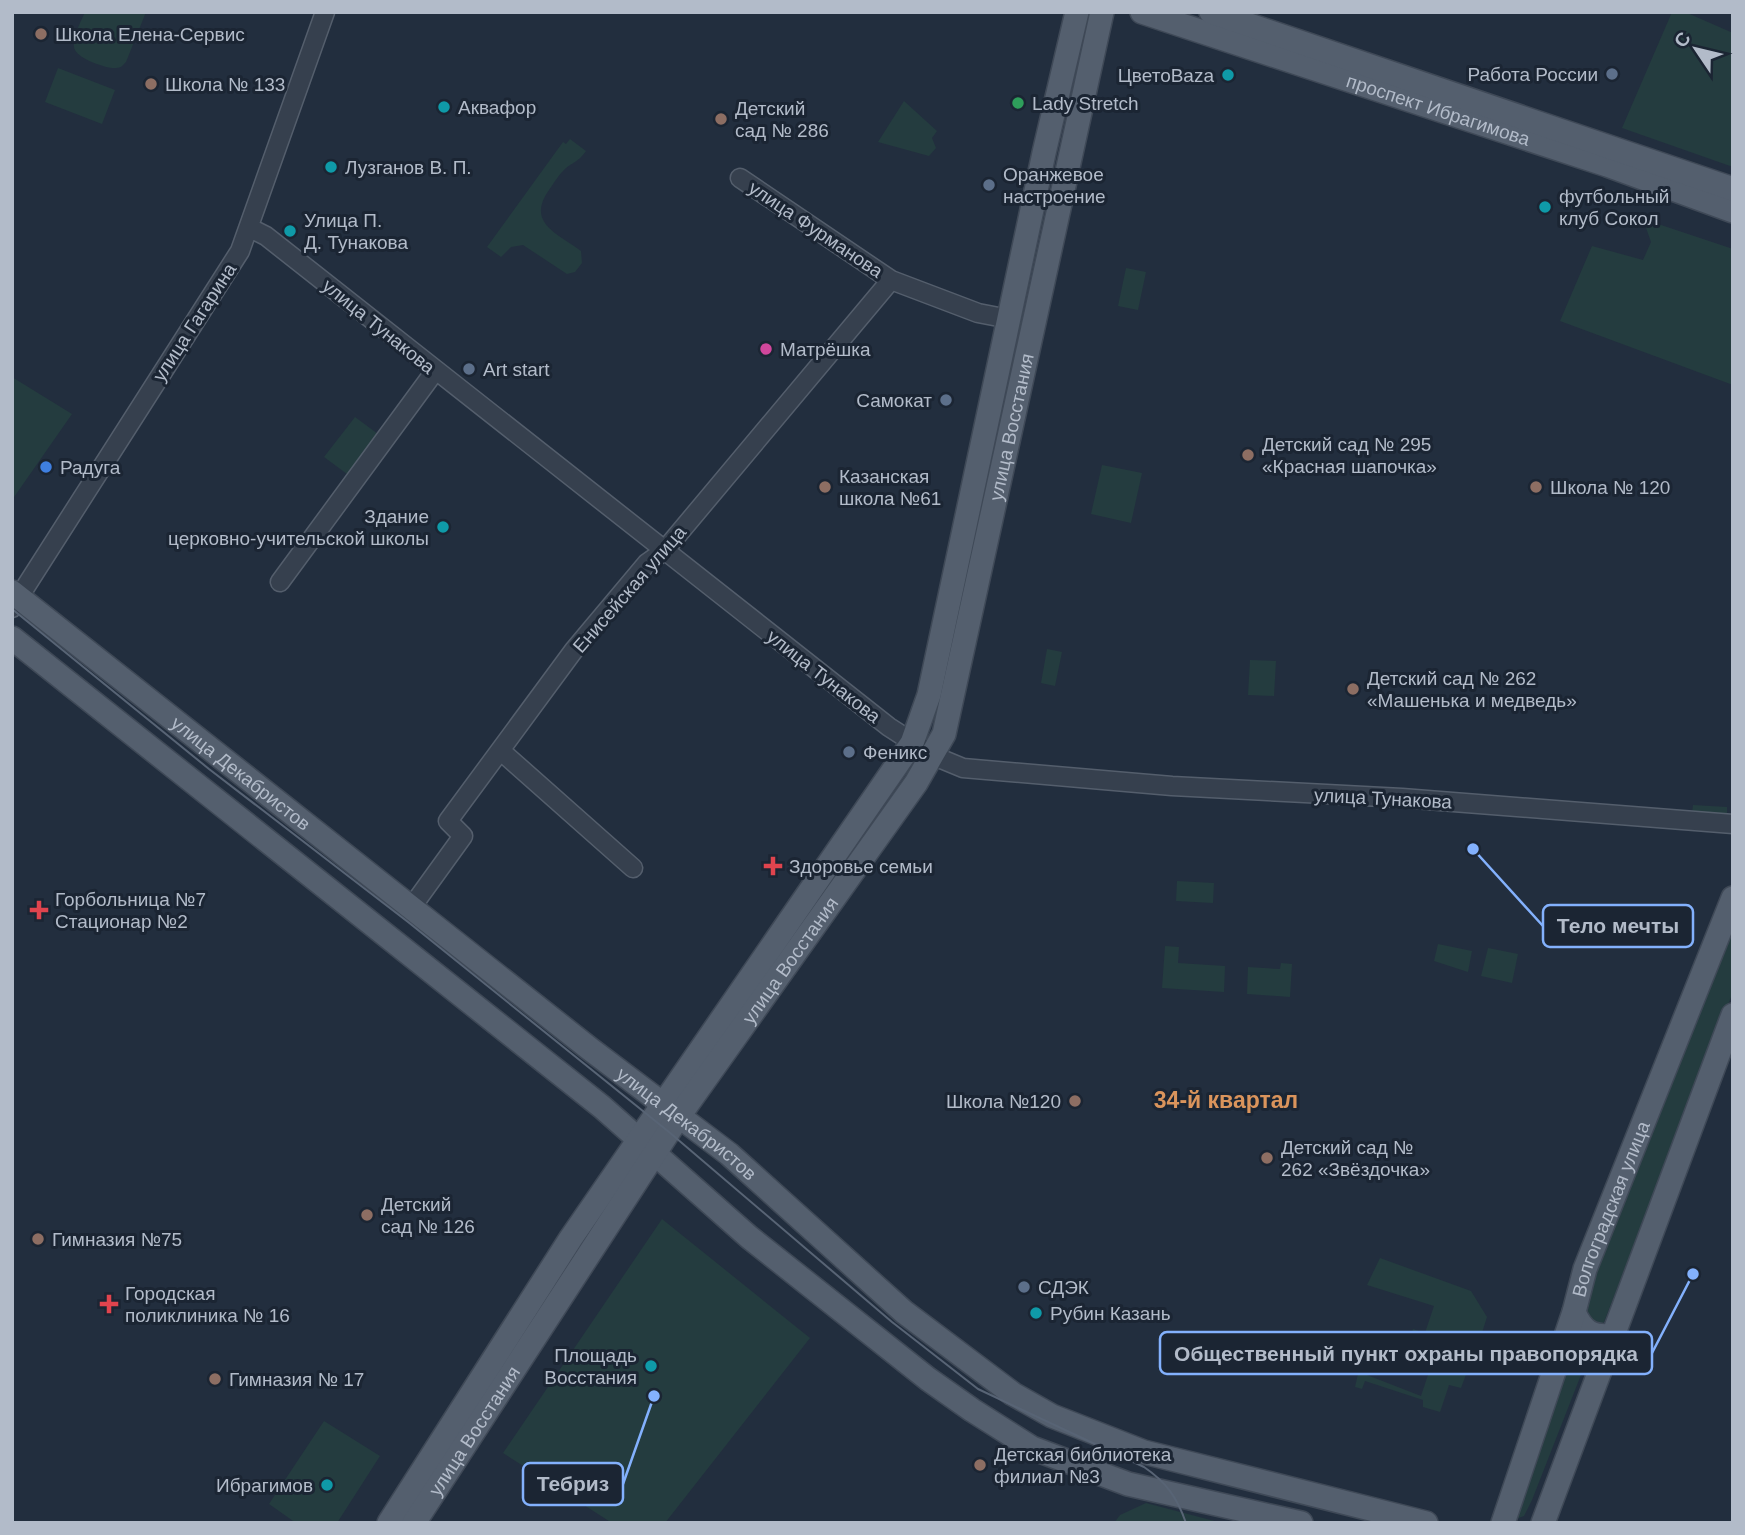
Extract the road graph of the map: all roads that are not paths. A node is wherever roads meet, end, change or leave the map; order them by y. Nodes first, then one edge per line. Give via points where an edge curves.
1 (325, 12) edge
2 (1077, 12) edge
3 (1102, 12) edge
4 (1142, 12) edge
5 (1211, 12) edge
6 (740, 178) dead end
7 (1733, 189) edge
8 (1733, 211) edge
9 (250, 228) junction
10 (891, 280) junction
11 (1009, 319) junction
12 (435, 371) junction
13 (664, 551) junction
14 (280, 582) dead end
15 (14, 599) edge
16 (12, 638) edge
17 (912, 743) junction
18 (501, 751) junction
19 (934, 756) junction
20 (1733, 824) edge
21 (633, 868) dead end
22 (1733, 898) edge
23 (411, 908) junction
24 (1733, 1015) edge
25 (671, 1110) junction
26 (645, 1148) junction
27 (1574, 1312) junction
28 (1614, 1335) junction
29 (389, 1523) edge
30 (414, 1523) edge
31 (1301, 1523) edge
32 (1426, 1523) edge
33 (1503, 1523) edge
34 (1543, 1523) edge

1 - 9 street, улица Гагарина
2 - 11 main road, улица Восстания
3 - 19 main road, улица Восстания via 945,730
4 - 8 main road, проспект Ибрагимова
5 - 7 main road, проспект Ибрагимова
6 - 10 street, улица Фурманова
9 - 12 street, улица Тунакова
9 - 15 street, улица Гагарина via 240,251
10 - 11 street, улица Фурманова via 978,313
10 - 13 street, Енисейская улица
11 - 17 main road, улица Восстания via 929,695
12 - 13 street, улица Тунакова
12 - 14 street
13 - 17 street, улица Тунакова
13 - 18 street, Енисейская улица via 614,600
15 - 23 main road, улица Декабристов
16 - 26 main road, улица Декабристов via 591,1098
17 - 19 street, улица Тунакова
17 - 25 main road, улица Восстания
18 - 21 street
18 - 23 street, Енисейская улица via 448,821 463,836
19 - 20 street, улица Тунакова via 966,769
19 - 25 main road, улица Восстания
22 - 27 main road, Волгоградская улица via 1596,1240
23 - 25 main road, улица Декабристов
24 - 28 main road
25 - 26 main road, улица Восстания
25 - 32 main road, улица Декабристов via 775,1194 904,1312 1032,1406 1143,1452
26 - 29 main road, улица Восстания via 571,1238
26 - 30 main road, улица Восстания
26 - 31 main road, улица Декабристов via 928,1379 1032,1448 1128,1484
27 - 28 main road via 1581,1328 1601,1337
27 - 33 main road, Волгоградская улица
28 - 34 main road

